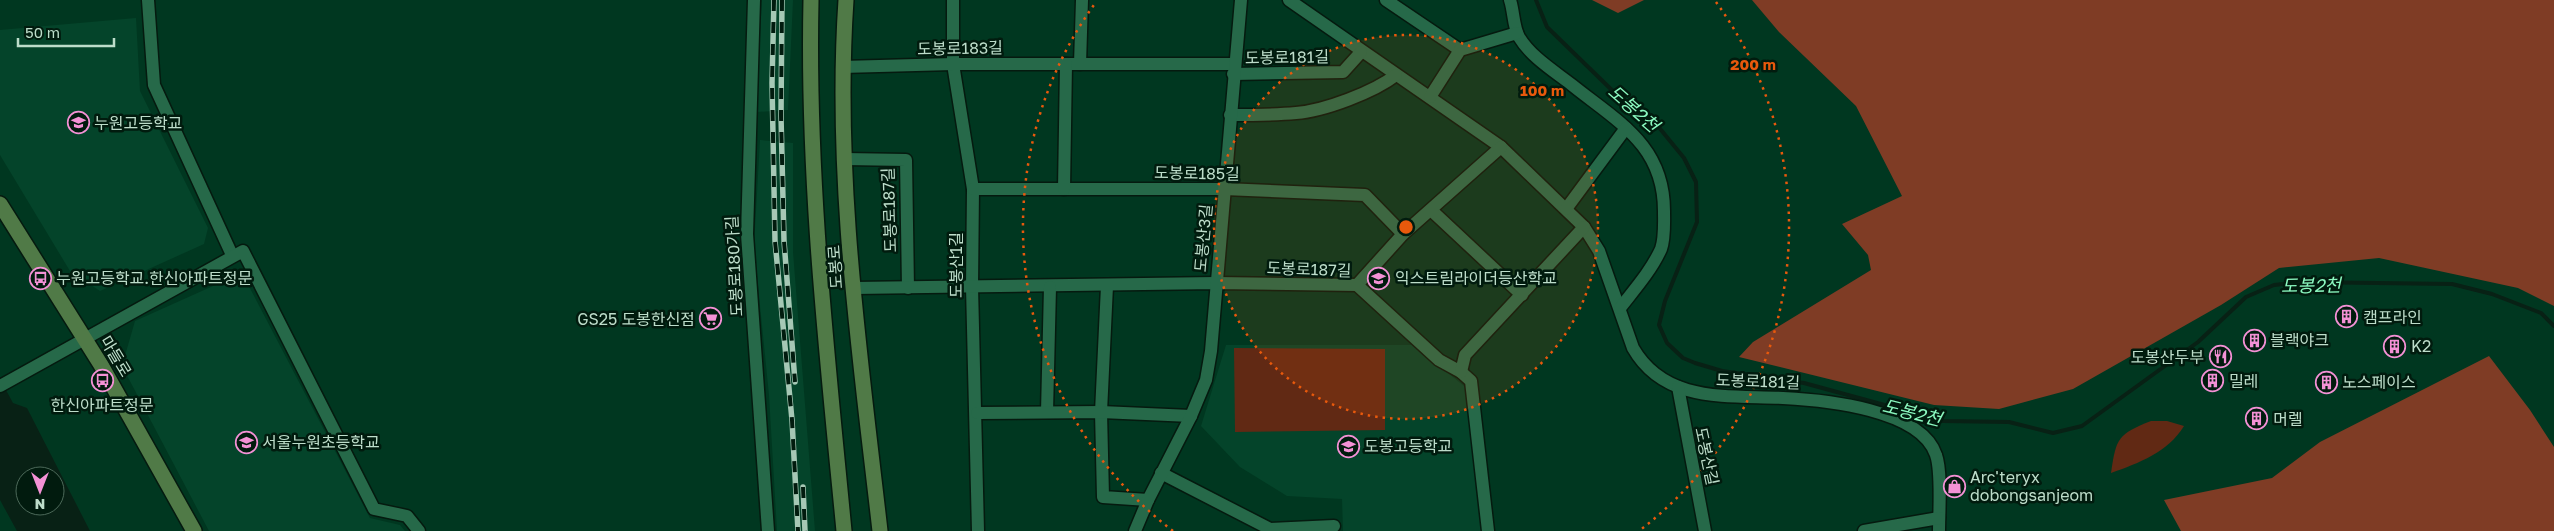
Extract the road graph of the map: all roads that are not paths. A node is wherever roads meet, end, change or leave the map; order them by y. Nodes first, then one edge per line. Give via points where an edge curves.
1 (148, 0) edge
2 (754, 0) edge
3 (811, 0) edge
4 (846, 0) edge
5 (953, 0) edge
6 (1082, 0) edge
7 (1241, 0) edge
8 (1289, 0) edge
9 (1386, 0) edge
10 (1510, 0) edge
11 (1517, 32) junction
12 (1460, 50) junction
13 (1361, 52) junction
14 (954, 64) junction
15 (1066, 64) junction
16 (1080, 64) junction
17 (842, 67) junction
18 (1234, 69) junction
19 (1396, 76) junction
20 (1430, 97) junction
21 (1230, 115) junction
22 (1626, 128) junction
23 (1501, 147) junction
24 (845, 159) junction
25 (973, 189) junction
26 (1064, 189) junction
27 (1224, 189) junction
28 (0, 204) edge
29 (1566, 209) junction
30 (1431, 210) junction
31 (1584, 227) junction
32 (1403, 234) junction
33 (238, 253) junction
34 (1216, 283) junction
35 (1357, 285) junction
36 (1107, 286) junction
37 (972, 287) junction
38 (1050, 287) junction
39 (854, 288) junction
40 (908, 288) junction
41 (1522, 295) junction
42 (1620, 308) junction
43 (84, 338) junction
44 (1461, 372) junction
45 (0, 386) edge
46 (1678, 387) junction
47 (1047, 412) junction
48 (1101, 412) junction
49 (977, 413) junction
50 (1191, 416) junction
51 (1161, 473) junction
52 (1148, 500) junction
53 (1939, 525) edge
54 (1334, 526) dead end
55 (1270, 530) edge
56 (194, 531) edge
57 (419, 531) edge
58 (768, 531) edge
59 (844, 531) edge
60 (880, 531) edge
61 (978, 531) edge
62 (1135, 531) edge
63 (1488, 531) edge
64 (1705, 531) edge
65 (1864, 531) edge

1 - 33 street via 154,85
2 - 58 street, 도봉로180가길 via 747,234
3 - 59 main road, 도봉로 via 812,158
4 - 17 main road, 도봉로
5 - 14 street, 도봉산1길
6 - 16 street
7 - 18 street, 도봉산3길
8 - 13 street, 도봉로181길
9 - 12 street
10 - 11 street
11 - 12 street
11 - 22 street via 1542,62
12 - 20 street
13 - 18 street, 도봉로181길 via 1343,72
13 - 19 street, 도봉로181길
14 - 15 street, 도봉로183길
14 - 17 street, 도봉로183길
14 - 25 street, 도봉산1길
15 - 16 street, 도봉로183길
15 - 26 street
16 - 18 street, 도봉로183길
17 - 24 main road, 도봉로
18 - 21 street, 도봉산3길
19 - 20 street, 도봉로181길
19 - 21 street via 1360,95 1298,113
20 - 23 street, 도봉로181길
21 - 27 street, 도봉산3길
22 - 29 street
22 - 42 street via 1657,166 1663,186 1664,225 1660,251
23 - 29 street, 도봉로181길
23 - 30 street
24 - 39 main road, 도봉로
24 - 40 street, 도봉로187길 via 906,160
25 - 26 street, 도봉로185길
25 - 37 street, 도봉산1길
26 - 27 street, 도봉로185길
27 - 32 street, 도봉로185길 via 1365,195
27 - 34 street, 도봉산3길
28 - 43 main road, 마들로
29 - 31 street, 도봉로181길
30 - 32 street
30 - 41 street
31 - 41 street
31 - 42 street, 도봉로181길 via 1599,251
32 - 35 street
33 - 43 street
33 - 57 street via 374,509 408,516
34 - 35 street, 도봉로187길
34 - 36 street, 도봉로187길
34 - 50 street, 도봉산3길 via 1206,380
35 - 44 street, 도봉로187길 via 1439,360
36 - 38 street, 도봉로187길
36 - 48 street
37 - 38 street, 도봉로187길
37 - 40 street, 도봉로187길
37 - 49 street, 도봉산1길
38 - 47 street
39 - 40 street, 도봉로187길
39 - 60 main road, 도봉로
41 - 44 street via 1465,355
42 - 46 street, 도봉로181길 via 1637,355 1662,380
43 - 45 street
43 - 56 main road, 마들로
44 - 63 street via 1471,381
46 - 53 street, 도봉로181길 via 1720,397 1836,403 1898,419 1922,436 1937,456
46 - 64 street, 도봉산길
47 - 48 street
47 - 49 street
48 - 50 street
48 - 52 street via 1103,497
49 - 61 street, 도봉산1길
50 - 51 street, 도봉산3길
51 - 52 street, 도봉산3길
51 - 55 street
52 - 62 street, 도봉산3길
53 - 65 street
54 - 55 street

